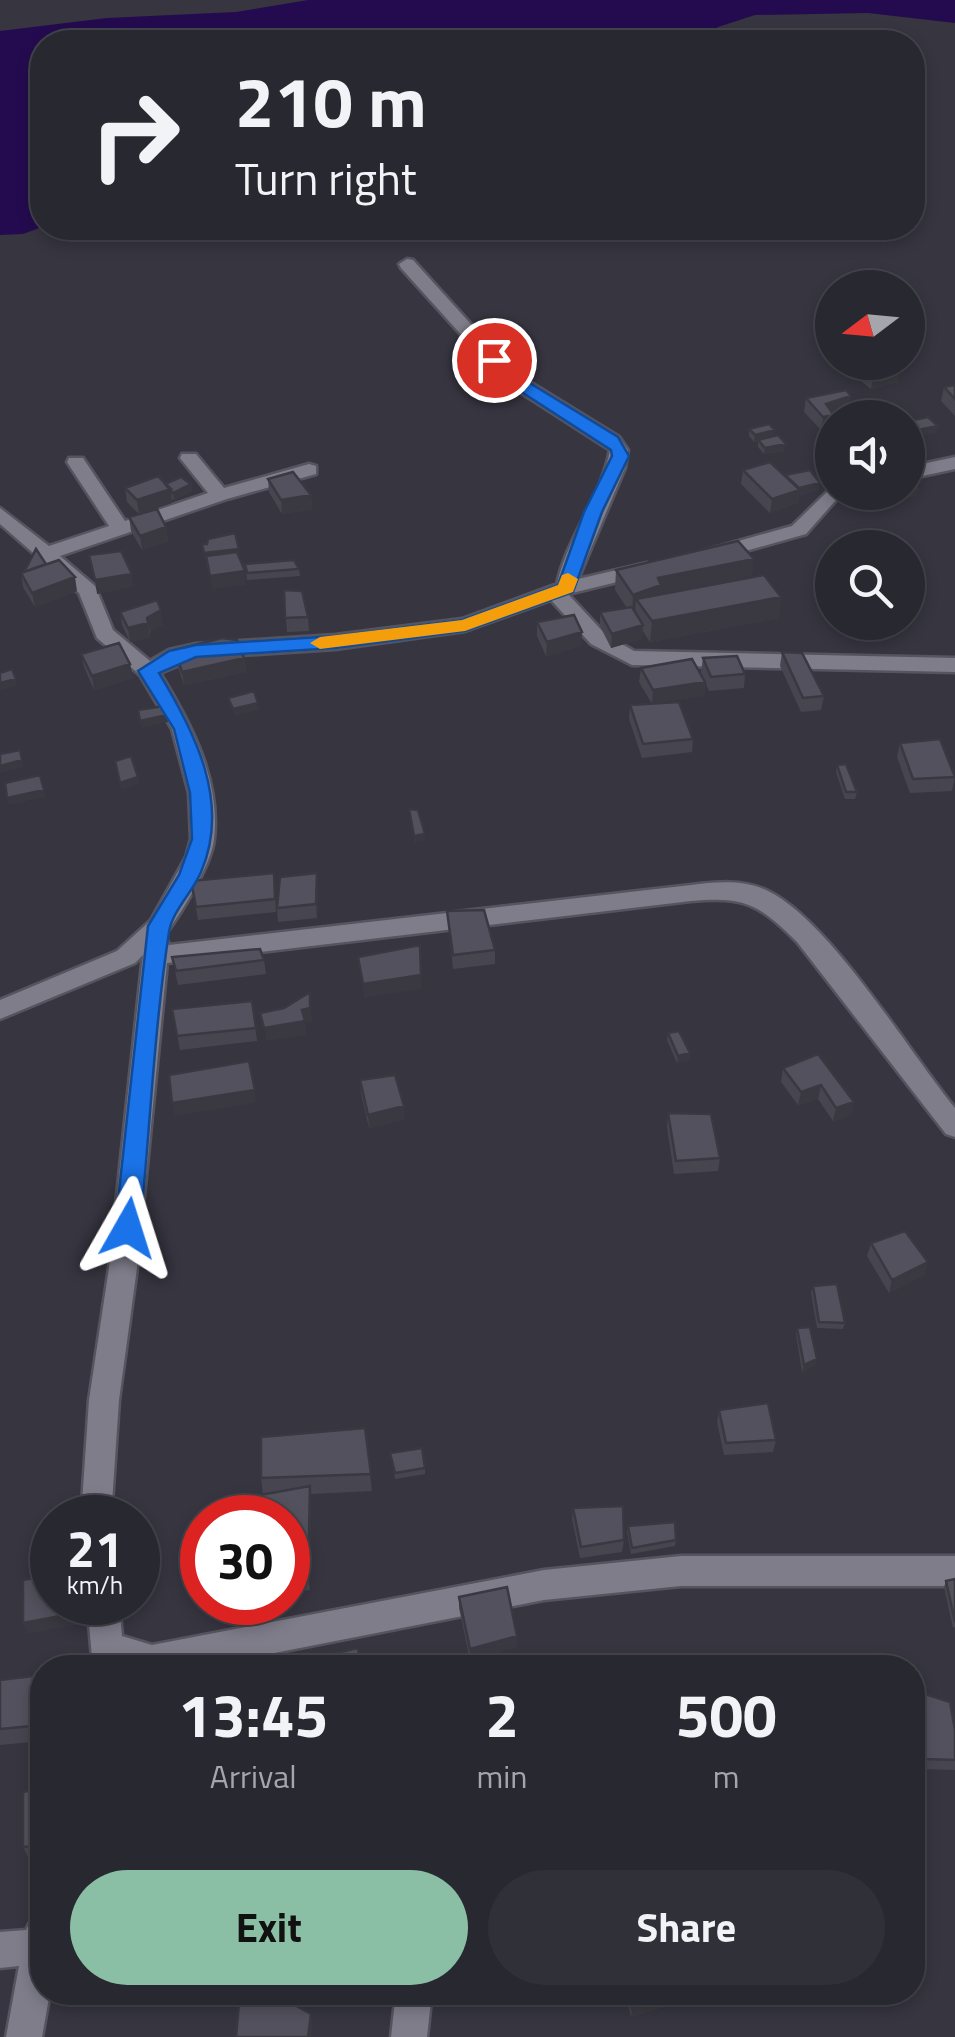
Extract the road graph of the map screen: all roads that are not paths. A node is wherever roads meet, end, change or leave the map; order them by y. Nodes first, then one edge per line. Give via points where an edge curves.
1 (407, 264) dead end
2 (189, 458) dead end
3 (76, 462) dead end
4 (955, 463) edge
5 (925, 469) edge
6 (309, 470) dead end
7 (220, 495) junction
8 (817, 510) edge
9 (0, 514) edge
10 (120, 528) junction
11 (46, 554) junction
12 (560, 590) junction
13 (955, 665) edge
14 (148, 671) junction
15 (159, 926) junction
16 (156, 955) junction
17 (0, 1010) edge
18 (955, 1128) edge
19 (97, 1495) edge
20 (955, 1571) edge
21 (106, 1625) edge
22 (110, 1655) edge
23 (178, 1655) edge
24 (30, 1942) edge
25 (0, 1950) edge
26 (30, 2001) edge
27 (413, 2005) edge
28 (24, 2037) edge
29 (409, 2037) edge

1 - 12 street via 509,377 619,450
2 - 7 street
3 - 10 street
4 - 5 street
6 - 7 street
7 - 10 street
8 - 12 street via 788,536
9 - 11 street
10 - 11 street
11 - 14 street via 88,590 104,633
12 - 13 street via 596,639 632,658
12 - 14 street via 465,625 196,651
14 - 15 street via 184,729 203,839
15 - 16 street
15 - 17 street via 126,958
16 - 18 street via 702,892 754,895 787,917 826,959
16 - 19 street
20 - 23 street via 681,1571 544,1585
21 - 22 street
24 - 25 street
26 - 28 street
27 - 29 street

